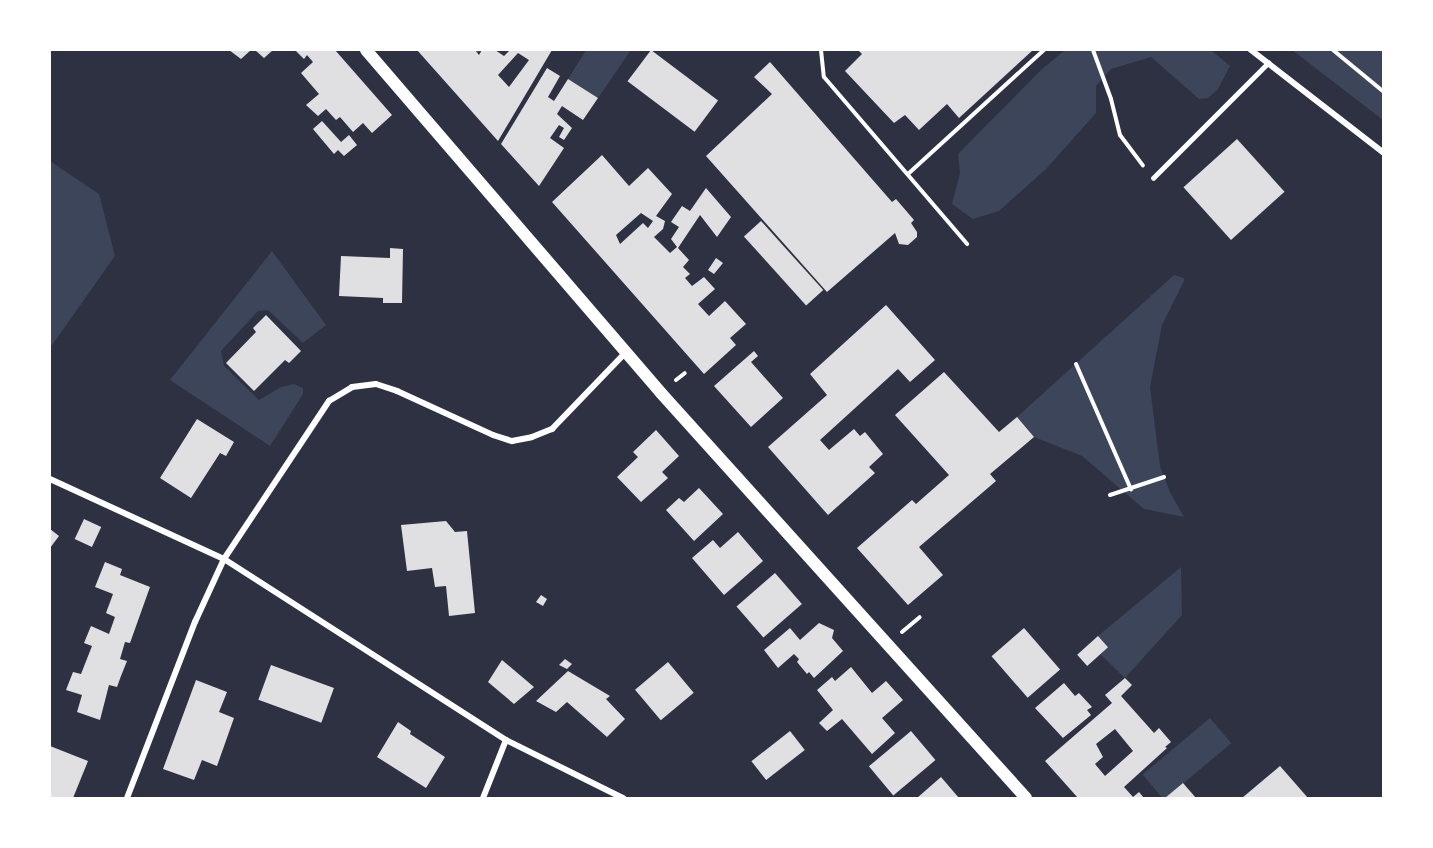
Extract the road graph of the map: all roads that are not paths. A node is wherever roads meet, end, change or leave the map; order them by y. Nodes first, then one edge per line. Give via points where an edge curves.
1 (366, 50) edge
2 (1251, 50) edge
3 (1269, 63) junction
4 (1383, 153) edge
5 (1153, 178) road end
6 (626, 351) junction
7 (50, 479) edge
8 (224, 559) junction
9 (506, 740) junction
10 (127, 798) edge
11 (483, 798) edge
12 (622, 798) edge
13 (1026, 798) edge

1 - 6 main road
2 - 3 street
3 - 4 street
3 - 5 lane
6 - 8 street via 552,429 512,441 397,391 376,384 352,387 329,401 313,422
6 - 13 main road
7 - 8 street
8 - 9 street
8 - 10 street via 195,622
9 - 11 street
9 - 12 street

